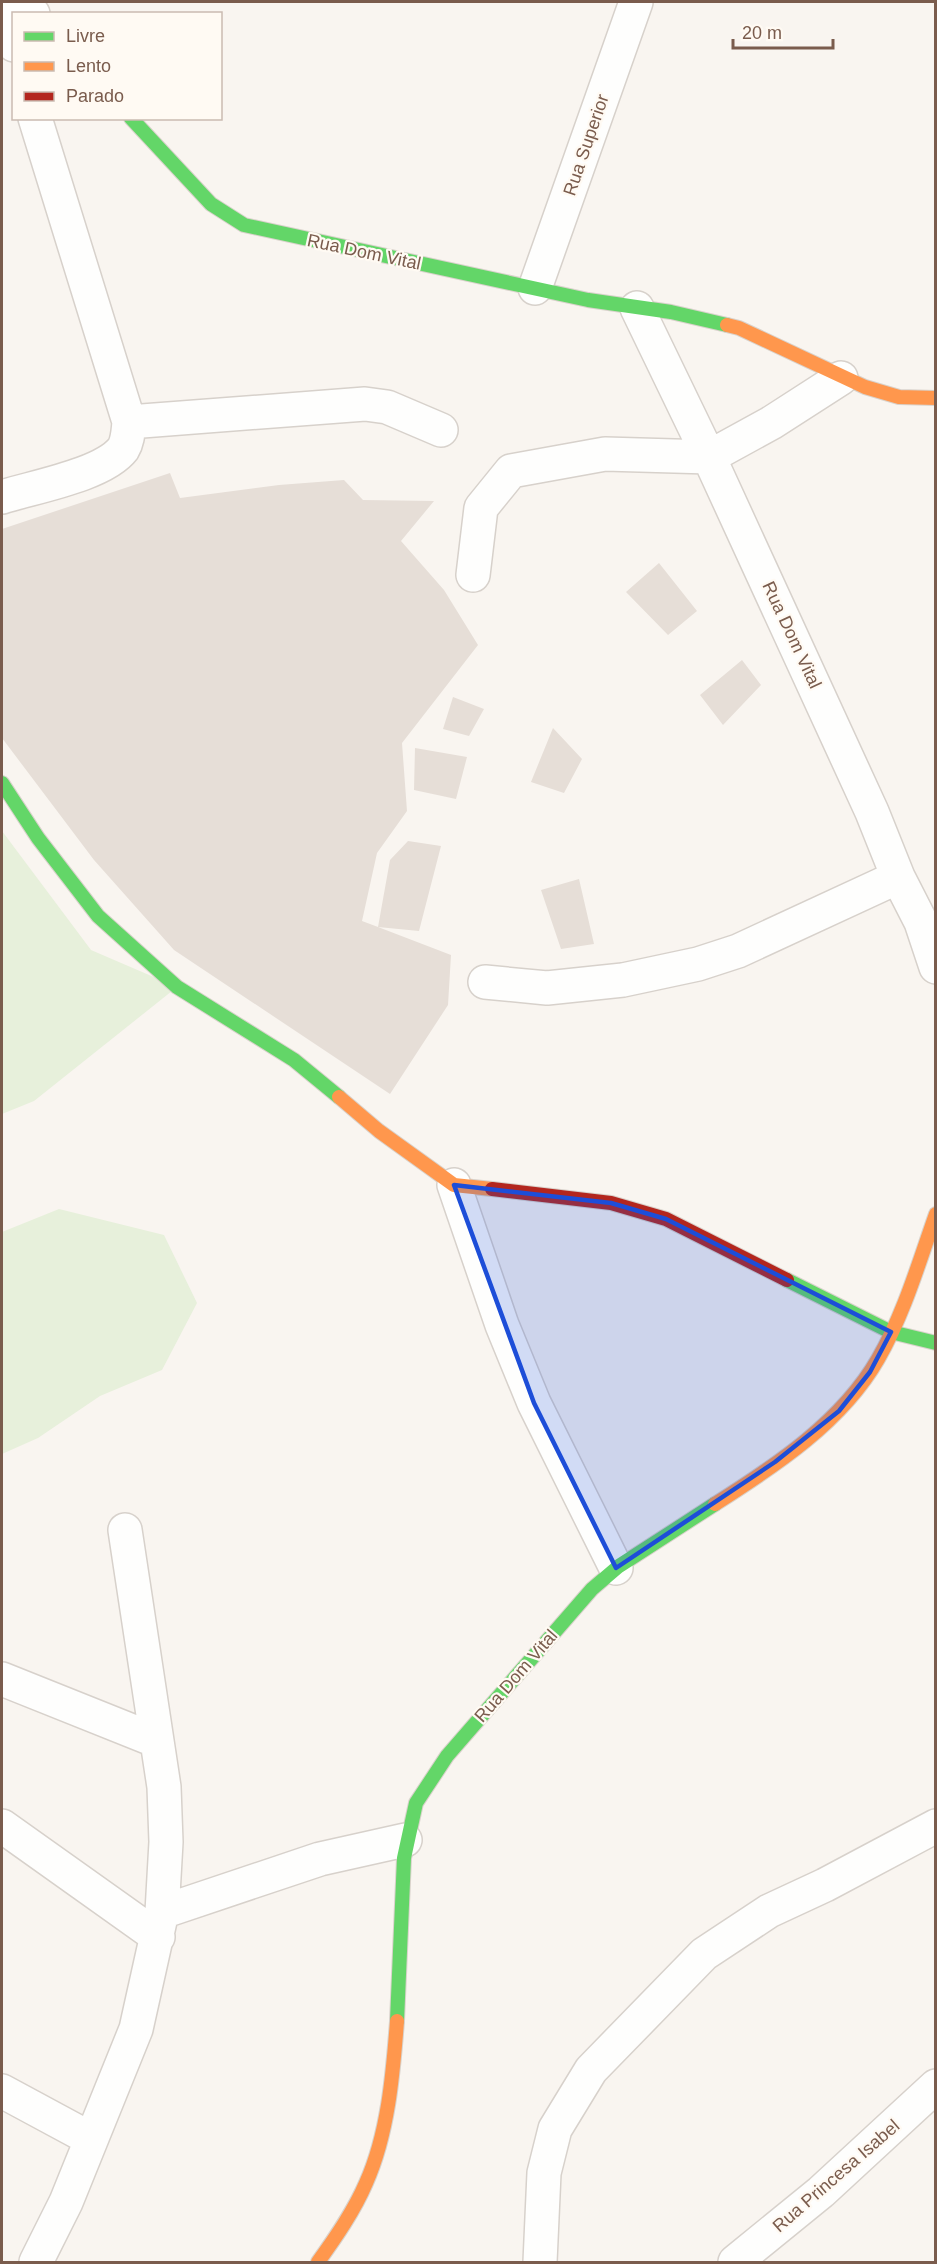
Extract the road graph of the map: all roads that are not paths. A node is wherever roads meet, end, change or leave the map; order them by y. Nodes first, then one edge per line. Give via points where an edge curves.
1 (636, 2) edge
2 (36, 120) edge
3 (133, 120) edge
4 (535, 288) junction
5 (637, 308) junction
6 (841, 378) junction
7 (936, 398) edge
8 (129, 422) junction
9 (441, 430) dead end
10 (710, 457) junction
11 (2, 497) edge
12 (473, 575) dead end
13 (2, 783) edge
14 (898, 877) junction
15 (936, 967) edge
16 (485, 982) dead end
17 (454, 1185) junction
18 (936, 1214) edge
19 (891, 1332) junction
20 (936, 1343) edge
21 (126, 1530) dead end
22 (616, 1568) junction
23 (2, 1679) edge
24 (157, 1741) junction
25 (2, 1826) edge
26 (936, 1826) edge
27 (405, 1840) junction
28 (160, 1925) junction
29 (936, 2086) edge
30 (2, 2091) edge
31 (91, 2139) junction
32 (36, 2262) edge
33 (318, 2262) edge
34 (540, 2262) edge
35 (735, 2262) edge

1 - 4 street, Rua Superior
2 - 8 street
3 - 4 street, Rua Dom Vital via 211,204 244,225
4 - 5 street, Rua Dom Vital
5 - 6 street, Rua Dom Vital via 739,328
5 - 10 street, Rua Dom Vital
6 - 7 street, Rua Dom Vital via 898,397
6 - 10 street
8 - 9 street via 365,404 387,407
8 - 11 street via 122,450 96,468
10 - 12 street via 605,454 511,471 481,508
10 - 14 street, Rua Dom Vital
13 - 17 street via 98,916 177,987 294,1059 379,1131
14 - 15 street, Rua Dom Vital via 921,922
14 - 16 street via 738,951 698,964 622,980 547,988
17 - 19 street via 611,1203 666,1219
17 - 22 street via 502,1325 534,1403
18 - 19 street, Rua Dom Vital
19 - 20 street
19 - 22 street, Rua Dom Vital via 870,1372 839,1411 775,1462
21 - 24 street
22 - 27 street, Rua Dom Vital via 568,1615 523,1672 461,1737 422,1790
23 - 24 street
24 - 28 street via 165,1820
25 - 28 street
26 - 34 street via 769,1911 704,1954 591,2070 555,2129 544,2173
27 - 28 street via 320,1859
27 - 33 street, Rua Dom Vital via 399,2006 388,2099 369,2177
28 - 31 street via 136,2029
29 - 35 street, Rua Princesa Isabel via 821,2192
30 - 31 street
31 - 32 street

